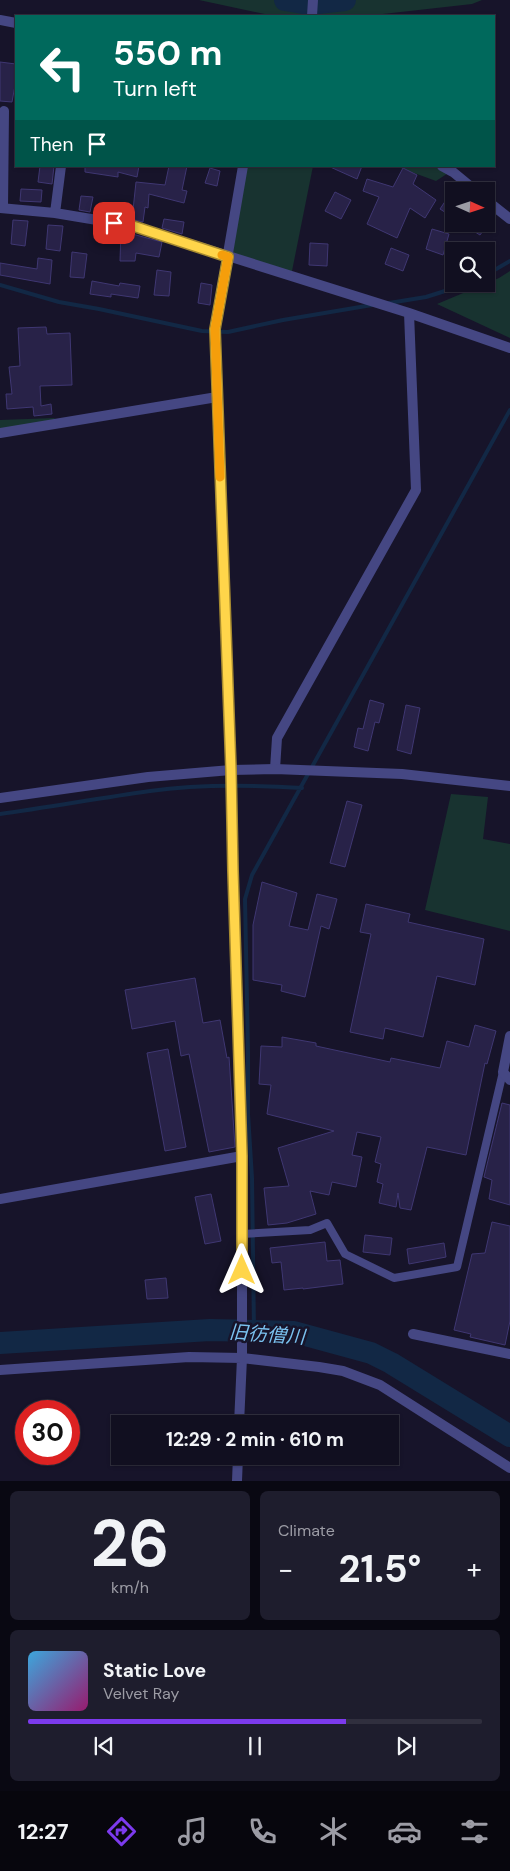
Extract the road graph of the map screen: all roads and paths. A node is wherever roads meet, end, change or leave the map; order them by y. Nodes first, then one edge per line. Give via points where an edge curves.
1 (313, 0) edge
2 (312, 15) edge
3 (0, 20) edge
4 (15, 23) edge
5 (2, 111) edge
6 (15, 111) edge
7 (61, 167) edge
8 (243, 167) edge
9 (444, 167) edge
10 (465, 182) edge
11 (495, 207) edge
12 (1, 208) edge
13 (55, 213) junction
14 (510, 219) edge
15 (228, 257) junction
16 (409, 313) junction
17 (510, 348) edge
18 (217, 397) junction
19 (0, 433) edge
20 (275, 769) junction
21 (231, 770) junction
22 (510, 786) edge
23 (0, 798) edge
24 (510, 1036) edge
25 (506, 1072) edge
26 (510, 1080) edge
27 (242, 1156) junction
28 (0, 1199) edge
29 (242, 1234) junction
30 (413, 1334) dead end
31 (510, 1354) edge
32 (242, 1358) junction
33 (0, 1370) edge
34 (239, 1415) edge
35 (238, 1465) edge
36 (510, 1468) edge
37 (237, 1481) edge

1 - 2 street
3 - 4 street
5 - 6 street
5 - 12 street
7 - 13 street
8 - 15 street
9 - 10 street
11 - 14 street
12 - 13 street
13 - 15 street via 133,226
15 - 16 street
15 - 18 street via 215,329
16 - 17 street
16 - 20 street via 416,490 277,738
18 - 19 street
18 - 21 street
20 - 21 street
20 - 22 street via 402,774
21 - 23 street via 148,777
21 - 27 street
24 - 25 street
25 - 26 street
25 - 29 lane via 457,1267 394,1278 345,1254 327,1223 310,1230
27 - 28 street
27 - 29 street
29 - 32 street
30 - 31 street
32 - 33 street via 189,1358
32 - 34 street
32 - 36 street via 319,1367 380,1385
35 - 37 street

